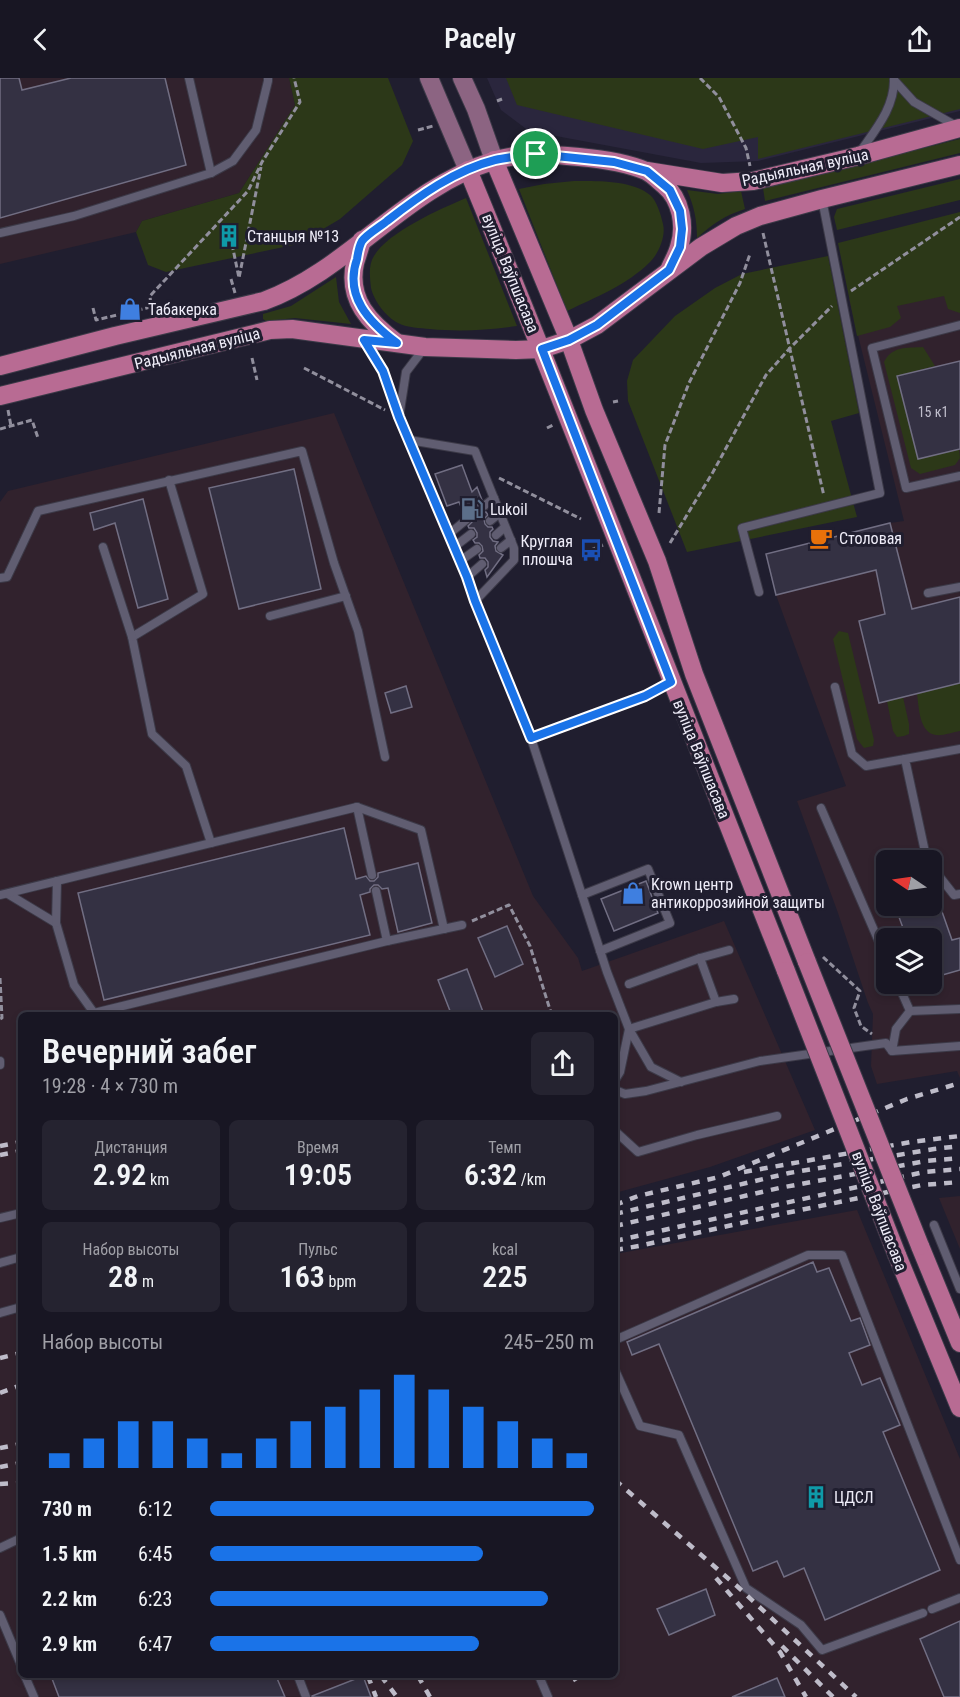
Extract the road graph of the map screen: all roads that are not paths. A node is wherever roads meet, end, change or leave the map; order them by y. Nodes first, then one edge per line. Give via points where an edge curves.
1 (189, 78) edge
2 (268, 78) edge
3 (429, 78) edge
4 (462, 78) edge
5 (894, 79) edge
6 (960, 128) edge
7 (858, 156) junction
8 (494, 160) junction
9 (960, 165) edge
10 (468, 170) junction
11 (647, 171) junction
12 (211, 173) junction
13 (822, 199) junction
14 (0, 233) edge
15 (362, 240) junction
16 (669, 270) junction
17 (960, 325) edge
18 (364, 340) junction
19 (569, 340) junction
20 (397, 343) junction
21 (426, 346) junction
22 (542, 349) junction
23 (0, 366) edge
24 (0, 396) edge
25 (399, 417) junction
26 (409, 440) junction
27 (960, 476) edge
28 (170, 480) junction
29 (494, 498) junction
30 (484, 506) dead end
31 (500, 513) junction
32 (466, 520) dead end
33 (490, 520) dead end
34 (505, 527) junction
35 (449, 534) junction
36 (471, 534) dead end
37 (496, 535) dead end
38 (511, 540) junction
39 (454, 547) junction
40 (103, 548) dead end
41 (501, 548) dead end
42 (477, 549) dead end
43 (460, 561) junction
44 (482, 564) dead end
45 (467, 577) junction
46 (0, 578) edge
47 (960, 587) edge
48 (759, 592) dead end
49 (928, 594) dead end
50 (346, 596) junction
51 (475, 601) junction
52 (270, 616) dead end
53 (132, 637) junction
54 (671, 682) junction
55 (835, 687) dead end
56 (531, 738) junction
57 (960, 748) edge
58 (385, 757) dead end
59 (905, 759) junction
60 (357, 807) junction
61 (821, 808) dead end
62 (212, 843) junction
63 (925, 850) edge
64 (372, 875) dead end
65 (942, 880) edge
66 (57, 881) junction
67 (376, 891) dead end
68 (4, 894) edge
69 (960, 894) edge
70 (582, 895) junction
71 (56, 923) junction
72 (462, 926) road end
73 (444, 929) junction
74 (876, 935) edge
75 (387, 941) junction
76 (729, 950) dead end
77 (600, 951) junction
78 (700, 958) junction
79 (629, 984) dead end
80 (902, 994) edge
81 (734, 999) dead end
82 (716, 1002) junction
83 (960, 1009) edge
84 (910, 1011) junction
85 (93, 1012) edge
86 (98, 1012) edge
87 (629, 1029) junction
88 (960, 1046) edge
89 (892, 1051) junction
90 (618, 1075) edge
91 (681, 1082) junction
92 (618, 1091) edge
93 (777, 1116) dead end
94 (618, 1134) edge
95 (18, 1214) edge
96 (0, 1218) edge
97 (934, 1225) dead end
98 (18, 1258) edge
99 (0, 1263) edge
100 (960, 1289) edge
101 (18, 1308) edge
102 (0, 1313) edge
103 (618, 1339) edge
104 (960, 1343) edge
105 (618, 1377) edge
106 (960, 1407) edge
107 (18, 1539) edge
108 (0, 1548) edge
109 (960, 1560) edge
110 (960, 1598) edge
111 (932, 1609) dead end
112 (923, 1613) dead end
113 (0, 1614) edge
114 (18, 1658) edge
115 (27, 1678) edge
116 (299, 1678) edge
117 (540, 1678) edge
118 (34, 1697) edge
119 (306, 1697) edge
120 (548, 1697) edge

1 - 12 lane
2 - 12 lane via 256,130 233,161
3 - 10 main road, вуліца Ваўпшасава
4 - 8 main road, вуліца Ваўпшасава
5 - 6 lane via 914,102
5 - 7 lane via 888,109
6 - 7 main road, Радыяльная вуліца
7 - 11 main road, Радыяльная вуліца via 753,181 722,183
8 - 10 main road, Радыяльная вуліца
8 - 11 main road, Радыяльная вуліца via 536,154 614,162
8 - 19 main road, вуліца Ваўпшасава
9 - 13 main road, Радыяльная вуліца
10 - 15 main road, Радыяльная вуліца via 436,186
10 - 22 main road, вуліца Ваўпшасава
11 - 16 main road via 670,190 680,211 680,247
12 - 14 lane via 74,216
13 - 16 main road, Радыяльная вуліца via 736,226
13 - 48 lane via 880,494 742,528
15 - 20 main road via 355,264 358,302 377,328
15 - 23 main road, Радыяльная вуліца via 307,281 264,301
16 - 19 main road, Радыяльная вуліца via 597,325
17 - 27 lane via 872,348 906,488
18 - 20 main road, Радыяльная вуліца
18 - 24 main road, Радыяльная вуліца via 292,329 270,330
18 - 25 lane via 383,371
19 - 22 main road, Радыяльная вуліца
19 - 104 main road, вуліца Ваўпшасава, bridge via 657,561 694,674 815,959 920,1246
20 - 21 main road, Радыяльная вуліца
21 - 22 main road, Радыяльная вуліца
21 - 25 lane via 406,372
22 - 54 main road, вуліца Ваўпшасава
25 - 26 lane
26 - 29 lane via 475,451
26 - 35 lane
28 - 46 lane via 38,511 7,577
28 - 50 lane via 302,451
28 - 53 lane via 203,594
29 - 30 lane
29 - 31 lane
31 - 33 lane
31 - 34 lane
32 - 35 lane
34 - 37 lane
34 - 38 lane
35 - 39 lane
36 - 39 lane
38 - 41 lane
38 - 51 lane via 514,560
39 - 43 lane
40 - 53 lane
42 - 43 lane
43 - 45 lane
44 - 45 lane
45 - 51 lane
47 - 49 lane
50 - 52 lane
50 - 58 lane via 358,631
51 - 56 lane
53 - 62 lane via 152,735 186,766
54 - 56 lane via 645,696
54 - 106 main road, вуліца Ваўпшасава, bridge
55 - 59 lane via 852,754 866,766
56 - 70 lane
57 - 59 lane
59 - 63 lane
60 - 62 lane
60 - 64 lane
60 - 73 lane via 421,830
61 - 74 lane
62 - 66 lane
65 - 69 lane via 954,895
66 - 68 lane
66 - 71 lane
67 - 75 lane
68 - 71 lane
70 - 77 lane
70 - 77 lane via 648,869 669,923
71 - 85 lane via 74,985
72 - 73 lane
73 - 75 lane
75 - 86 lane
76 - 78 lane
77 - 87 lane
78 - 79 lane
78 - 82 lane
80 - 84 lane
81 - 82 lane
82 - 87 lane
83 - 84 lane
84 - 89 lane via 896,1029
87 - 90 lane
87 - 91 lane via 651,1067
88 - 89 lane
89 - 91 lane via 886,1043 760,1061
91 - 92 lane via 626,1094
93 - 94 lane via 638,1152
95 - 96 lane
97 - 100 lane
98 - 99 lane
101 - 102 lane
103 - 109 lane via 807,1256 842,1255
105 - 112 lane via 640,1426 679,1435 746,1588 801,1625 822,1650
107 - 108 lane
110 - 111 lane
113 - 114 lane
115 - 118 lane
116 - 119 lane
117 - 120 lane

